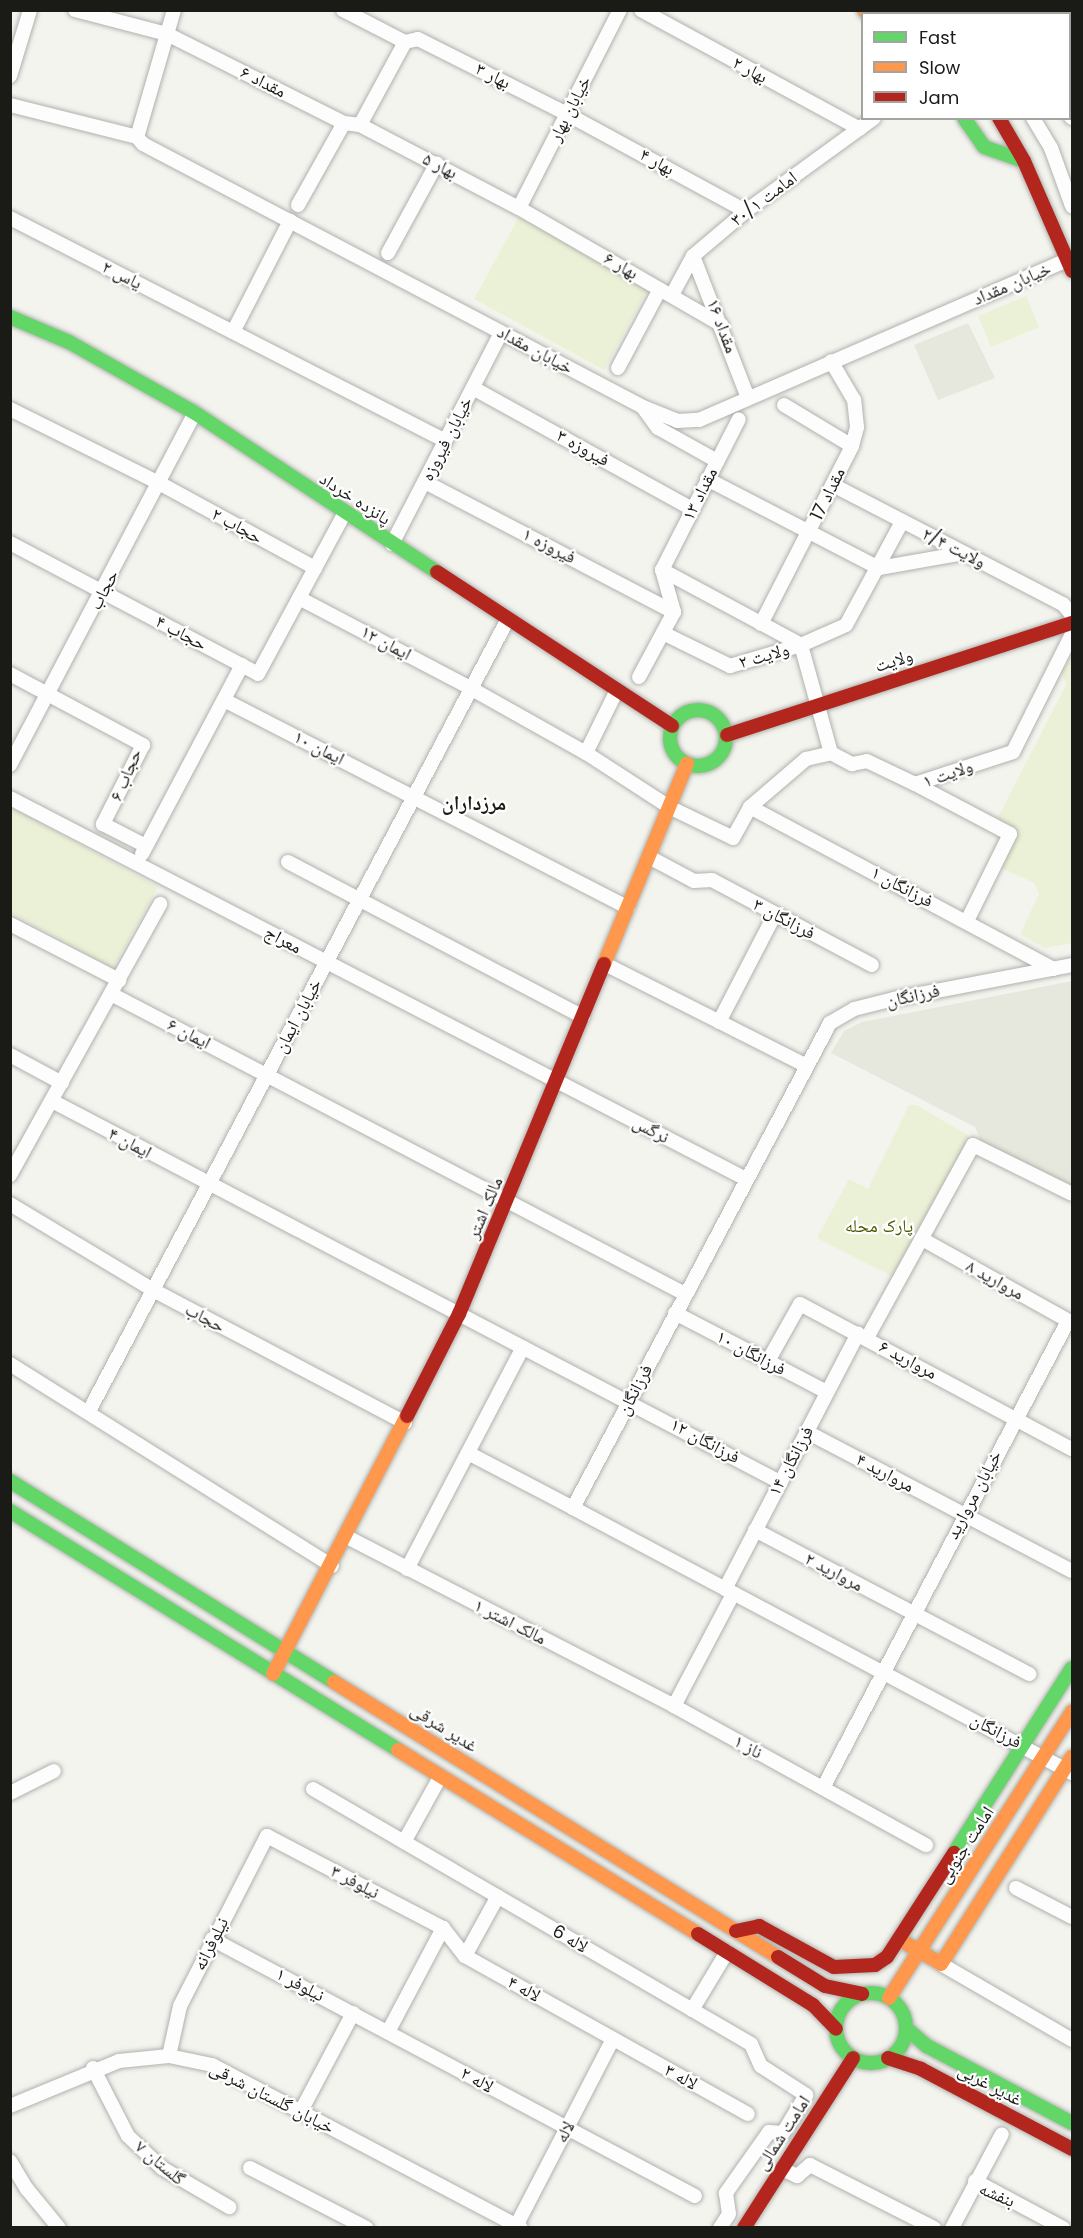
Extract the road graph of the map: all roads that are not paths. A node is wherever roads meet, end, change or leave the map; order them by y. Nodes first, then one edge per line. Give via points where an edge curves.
1 (30, 10) edge
2 (75, 10) edge
3 (174, 10) edge
4 (343, 10) edge
5 (620, 10) edge
6 (641, 10) edge
7 (167, 34) junction
8 (412, 40) junction
9 (10, 76) edge
10 (10, 105) edge
11 (567, 114) junction
12 (871, 120) edge
13 (965, 120) edge
14 (1000, 120) edge
15 (1034, 120) edge
16 (344, 123) junction
17 (360, 125) junction
18 (860, 129) junction
19 (137, 137) junction
20 (1024, 161) junction
21 (437, 164) junction
22 (298, 205) dead end
23 (1072, 206) edge
24 (519, 208) junction
25 (746, 211) junction
26 (10, 218) edge
27 (290, 221) junction
28 (388, 253) dead end
29 (693, 256) junction
30 (1071, 263) edge
31 (666, 292) junction
32 (10, 317) edge
33 (722, 325) junction
34 (233, 332) junction
35 (501, 333) junction
36 (831, 361) junction
37 (618, 368) dead end
38 (473, 388) junction
39 (748, 398) junction
40 (784, 405) dead end
41 (643, 407) junction
42 (10, 409) edge
43 (195, 413) junction
44 (739, 419) dead end
45 (446, 441) junction
46 (852, 446) junction
47 (717, 460) junction
48 (707, 479) junction
49 (424, 482) junction
50 (159, 483) junction
51 (833, 485) junction
52 (692, 509) junction
53 (344, 514) junction
54 (902, 522) junction
55 (809, 532) junction
56 (10, 543) edge
57 (392, 544) junction
58 (964, 554) junction
59 (315, 568) junction
60 (879, 568) junction
61 (662, 570) junction
62 (103, 592) junction
63 (299, 598) junction
64 (674, 612) junction
65 (1072, 615) edge
66 (507, 621) junction
67 (1072, 623) edge
68 (761, 624) junction
69 (663, 633) junction
70 (1072, 634) edge
71 (801, 645) junction
72 (242, 665) junction
73 (10, 674) edge
74 (639, 677) dead end
75 (472, 689) junction
76 (616, 692) junction
77 (49, 693) junction
78 (224, 700) junction
79 (819, 705) junction
80 (672, 726) junction
81 (727, 735) junction
82 (586, 753) junction
83 (831, 753) junction
84 (687, 764) junction
85 (10, 765) edge
86 (915, 784) junction
87 (415, 797) junction
88 (10, 798) edge
89 (669, 807) junction
90 (750, 807) junction
91 (146, 846) junction
92 (649, 857) junction
93 (288, 862) dead end
94 (136, 864) junction
95 (360, 900) junction
96 (160, 904) dead end
97 (628, 908) junction
98 (775, 914) junction
99 (967, 921) junction
100 (10, 924) edge
101 (326, 963) junction
102 (605, 964) junction
103 (872, 965) dead end
104 (1072, 965) edge
105 (1053, 969) junction
106 (119, 980) junction
107 (111, 994) junction
108 (583, 1017) junction
109 (718, 1022) junction
110 (10, 1055) edge
111 (805, 1065) junction
112 (267, 1074) junction
113 (557, 1081) junction
114 (62, 1083) junction
115 (52, 1101) junction
116 (10, 1175) edge
117 (746, 1179) junction
118 (209, 1184) junction
119 (1072, 1194) edge
120 (508, 1201) junction
121 (10, 1204) edge
122 (922, 1239) junction
123 (153, 1290) junction
124 (686, 1294) junction
125 (675, 1313) junction
126 (459, 1314) junction
127 (1070, 1322) edge
128 (862, 1336) junction
129 (523, 1347) junction
130 (768, 1361) junction
131 (10, 1364) edge
132 (827, 1392) junction
133 (629, 1401) junction
134 (89, 1411) junction
135 (1015, 1418) junction
136 (405, 1423) junction
137 (807, 1432) junction
138 (1072, 1449) edge
139 (468, 1453) junction
140 (10, 1481) edge
141 (780, 1482) junction
142 (573, 1508) junction
143 (10, 1511) edge
144 (964, 1514) junction
145 (755, 1530) junction
146 (347, 1537) junction
147 (332, 1566) junction
148 (407, 1569) junction
149 (1072, 1571) edge
150 (729, 1591) junction
151 (913, 1613) junction
152 (285, 1652) junction
153 (1072, 1668) edge
154 (882, 1671) junction
155 (273, 1674) junction
156 (1029, 1674) dead end
157 (674, 1706) junction
158 (1072, 1712) edge
159 (1023, 1746) junction
160 (1072, 1756) edge
161 (1044, 1757) junction
162 (54, 1771) dead end
163 (1069, 1772) edge
164 (440, 1777) junction
165 (823, 1788) junction
166 (313, 1789) dead end
167 (10, 1793) edge
168 (267, 1836) joint
169 (404, 1842) junction
170 (926, 1845) dead end
171 (1016, 1888) dead end
172 (498, 1896) junction
173 (1072, 1917) edge
174 (443, 1928) junction
175 (736, 1931) junction
176 (212, 1939) junction
177 (900, 1940) junction
178 (919, 1951) junction
179 (727, 1952) junction
180 (465, 1956) junction
181 (941, 1964) junction
182 (862, 1994) junction
183 (889, 1998) junction
184 (692, 2010) junction
185 (352, 2013) junction
186 (906, 2028) junction
187 (836, 2029) junction
188 (388, 2032) junction
189 (613, 2039) junction
190 (1072, 2040) edge
191 (169, 2056) junction
192 (853, 2058) junction
193 (888, 2058) junction
194 (93, 2068) junction
195 (10, 2106) edge
196 (301, 2111) junction
197 (748, 2114) dead end
198 (1072, 2123) edge
199 (566, 2129) junction
200 (1002, 2134) dead end
201 (1072, 2149) edge
202 (10, 2161) edge
203 (250, 2168) dead end
204 (782, 2169) junction
205 (975, 2181) junction
206 (695, 2196) dead end
207 (229, 2207) dead end
208 (729, 2214) junction
209 (745, 2226) edge
210 (517, 2227) edge
211 (59, 2228) edge
212 (366, 2228) edge
213 (720, 2228) edge
214 (934, 2228) edge
215 (952, 2228) edge
216 (1063, 2228) edge

1 - 9 street
2 - 7 street, مقداد ۶
3 - 7 street
4 - 8 street, بهار ۳
5 - 11 street, خیابان بهار
6 - 18 street, بهار ۲
7 - 16 street, مقداد ۶
7 - 19 street
8 - 11 street, بهار ۳
8 - 17 street
10 - 19 street
11 - 24 street, خیابان بهار
11 - 25 street, بهار ۴
12 - 18 street, امامت ۳۰/۱
13 - 20 main road via 984,147
14 - 20 main road
15 - 23 street via 1051,148
16 - 17 street, مقداد ۶
16 - 22 street
17 - 21 street, بهار ۵
18 - 25 street, امامت ۳۰/۱
19 - 27 street, خیابان مقداد via 143,144
20 - 30 main road
21 - 24 street, بهار ۵
21 - 28 street
24 - 31 street, بهار ۶
25 - 29 street, امامت ۳۰/۱
26 - 34 street, یاس ۲
27 - 34 street
27 - 35 street, خیابان مقداد
29 - 31 street, امامت ۳۰/۱
29 - 33 street, مقداد ۱۶
30 - 36 street, خیابان مقداد
31 - 33 street, بهار ۶
31 - 37 street, امامت ۳۰/۱
32 - 43 main road, پانزده خرداد via 69,342
33 - 39 street, مقداد ۱۶
34 - 45 street, یاس ۲
35 - 38 street, خیابان فیروزه
35 - 41 street, خیابان مقداد
36 - 39 street, خیابان مقداد
36 - 46 street, مقداد 17 via 854,400 857,427
38 - 45 street, خیابان فیروزه
38 - 52 street, فیروزه ۳
39 - 41 street, خیابان مقداد via 699,420 677,421
40 - 46 street
41 - 47 street via 658,428
42 - 50 street, حجاب ۲
43 - 50 street, حجاب
43 - 53 main road, پانزده خرداد
44 - 47 street, مقداد ۱۳
45 - 49 street, خیابان فیروزه
46 - 51 street, مقداد 17
47 - 48 street, مقداد ۱۳
48 - 52 street, مقداد ۱۳
48 - 55 street
49 - 57 street, خیابان فیروزه
49 - 64 street, فیروزه ۱
50 - 59 street, حجاب ۲
50 - 62 street, حجاب
51 - 54 street, ولایت ۲/۴
51 - 55 street, مقداد 17
52 - 61 street, مقداد ۱۳
53 - 57 main road, پانزده خرداد
53 - 59 street
54 - 58 street, ولایت ۲/۴
54 - 60 street, ولایت ۲
55 - 60 street
55 - 68 street, مقداد 17
56 - 62 street, حجاب ۴
57 - 66 main road, پانزده خرداد
58 - 60 street
58 - 65 street, ولایت ۲/۴ via 1063,604
59 - 63 street
60 - 71 street, ولایت ۲ via 846,626
61 - 64 street
61 - 68 street
62 - 72 street, حجاب ۴
62 - 77 street, حجاب
63 - 72 street, حجاب ۴ via 258,674
63 - 75 street, ایمان ۱۲
64 - 69 street
66 - 75 street, خیابان ایمان
66 - 76 main road, پانزده خرداد
67 - 79 main road, ولایت
68 - 71 street
69 - 71 street, ولایت ۲ via 730,666
69 - 74 street
70 - 86 street, ولایت ۱ via 1013,752
71 - 79 street
72 - 78 street
73 - 77 street
75 - 82 street, ایمان ۱۲
75 - 87 street, خیابان ایمان
76 - 80 main road, پانزده خرداد
76 - 82 street
77 - 85 street, حجاب
77 - 91 street, حجاب ۶ via 143,745 103,824
78 - 87 street, ایمان ۱۰
78 - 91 street
79 - 81 main road, ولایت
79 - 83 street
80 - 81 main road via 684,713 702,710 718,718
80 - 84 main road via 670,746
81 - 84 main road via 724,750 714,762 698,767
82 - 89 street, ایمان ۱۲
83 - 86 street via 852,764 867,761
83 - 90 street via 806,759
84 - 89 main road, مالک اشتر
86 - 99 street, ولایت ۱ via 1010,834
87 - 95 street, خیابان ایمان
87 - 97 street, ایمان ۱۰
88 - 94 street, معراج
89 - 90 street, ایمان ۱۲ via 733,838
89 - 92 main road, مالک اشتر
90 - 99 street, فرزانگان ۱
91 - 94 street
92 - 97 main road, مالک اشتر
92 - 98 street, فرزانگان ۳ via 694,880 712,880
93 - 95 street
94 - 101 street, معراج
95 - 101 street, خیابان ایمان
95 - 108 street
96 - 106 street
97 - 102 main road, مالک اشتر
98 - 103 street, فرزانگان ۳
98 - 109 street
99 - 105 street, فرزانگان ۱
100 - 106 street
101 - 112 street, خیابان ایمان
101 - 113 street, معراج
102 - 108 main road, مالک اشتر
102 - 109 street
104 - 105 street, فرزانگان
105 - 111 street, فرزانگان via 854,1009 830,1023
106 - 107 street
107 - 112 street, ایمان ۶
107 - 114 street
108 - 113 main road, مالک اشتر
109 - 111 street
110 - 114 street
111 - 117 street, فرزانگان
112 - 118 street, خیابان ایمان
112 - 120 street, ایمان ۶
113 - 117 street, نرگس
113 - 120 main road, مالک اشتر
114 - 115 street
115 - 116 street
115 - 118 street, ایمان ۴
117 - 124 street, فرزانگان
118 - 123 street, خیابان ایمان
118 - 126 street, ایمان ۴
119 - 122 street, فرزانگان ۱۴ via 973,1146
120 - 124 street, ایمان ۶
120 - 126 main road, مالک اشتر
121 - 123 street, حجاب
122 - 127 street, مروارید ۸
122 - 128 street, فرزانگان ۱۴
123 - 134 street, خیابان ایمان
123 - 136 street, حجاب
124 - 125 street, فرزانگان
125 - 130 street, فرزانگان ۱۰
125 - 133 street, فرزانگان
126 - 129 street, فرزانگان ۱۲
126 - 136 main road, مالک اشتر
127 - 135 street, خیابان مروارید
128 - 130 street, مروارید ۶ via 800,1304
128 - 132 street, فرزانگان ۱۴
128 - 135 street, مروارید ۶
129 - 133 street, فرزانگان ۱۲
129 - 139 street
130 - 132 street, فرزانگان ۱۰
131 - 134 street
132 - 137 street, فرزانگان ۱۴
133 - 141 street, فرزانگان ۱۲
133 - 142 street, فرزانگان
134 - 147 street
135 - 138 street, مروارید ۶
135 - 144 street, خیابان مروارید
136 - 146 main road, مالک اشتر
137 - 141 street, فرزانگان ۱۴
137 - 144 street, مروارید ۴
139 - 142 street
139 - 148 street
140 - 152 main road, غدیر شرقی
141 - 145 street, فرزانگان ۱۴
142 - 150 street, فرزانگان
143 - 155 main road
144 - 149 street, مروارید ۴
144 - 151 street, خیابان مروارید
145 - 150 street, فرزانگان ۱۴
145 - 151 street, مروارید ۲
146 - 147 main road, مالک اشتر
146 - 148 street, مالک اشتر ۱
147 - 152 main road, مالک اشتر
148 - 157 street, مالک اشتر ۱
150 - 154 street, فرزانگان
150 - 157 street, فرزانگان ۱۴
151 - 154 street, خیابان مروارید
151 - 156 street, مروارید ۲
152 - 155 main road, مالک اشتر
152 - 175 main road, غدیر شرقی
153 - 159 main road
154 - 159 street, فرزانگان
154 - 165 street, خیابان مروارید
155 - 164 main road
157 - 165 street, ناز ۱
158 - 161 main road, امامت جنوبی
159 - 161 street, فرزانگان
159 - 177 main road
160 - 163 main road
161 - 163 street, فرزانگان
161 - 178 main road, امامت جنوبی
162 - 167 street
163 - 181 main road
164 - 169 street
164 - 179 main road
165 - 170 street, ناز ۱
166 - 169 street, لاله 6
168 - 174 street, نیلوفر ۳
168 - 176 street, نیلوفرانه
169 - 172 street, لاله 6
171 - 173 street
172 - 180 street
172 - 184 street, لاله 6
174 - 180 street, لاله ۴
174 - 188 street
175 - 177 main road via 759,1926 834,1967 850,1968 875,1965
175 - 182 main road, غدیر شرقی via 825,1986
176 - 185 street, نیلوفر ۱
176 - 191 street, نیلوفرانه via 180,2006
177 - 178 main road
178 - 181 main road
178 - 183 main road, امامت جنوبی
179 - 184 street
179 - 187 main road via 813,2005
180 - 189 street, لاله ۴
181 - 190 street
182 - 183 main road
182 - 187 main road via 841,2010
183 - 186 main road via 901,2011
184 - 208 street, لاله 6 via 751,2044 761,2066 806,2095 783,2133 769,2132 726,2193
185 - 188 street, نیلوفر ۱
185 - 196 street
186 - 193 main road via 901,2046
186 - 198 main road, غدیر غربی via 927,2046
187 - 192 main road via 840,2044
188 - 199 street, لاله ۲
189 - 197 street, لاله ۳
189 - 199 street, لاله
191 - 194 street, خیابان گلستان شرقی via 118,2061
191 - 196 street, خیابان گلستان شرقی via 212,2065
192 - 193 main road via 870,2062
192 - 204 main road, امامت شمالی
193 - 201 main road, غدیر غربی via 921,2069
194 - 195 street, خیابان گلستان شرقی
194 - 207 street, گلستان ۷ via 128,2136 162,2168
196 - 210 street, خیابان گلستان شرقی
199 - 206 street, لاله ۲
199 - 210 street, لاله
200 - 205 street
202 - 211 street
203 - 212 street
204 - 209 main road, امامت شمالی
204 - 214 street via 798,2176 810,2165
205 - 215 street, بنفشه
205 - 216 street, بنفشه
208 - 209 street
208 - 213 street

